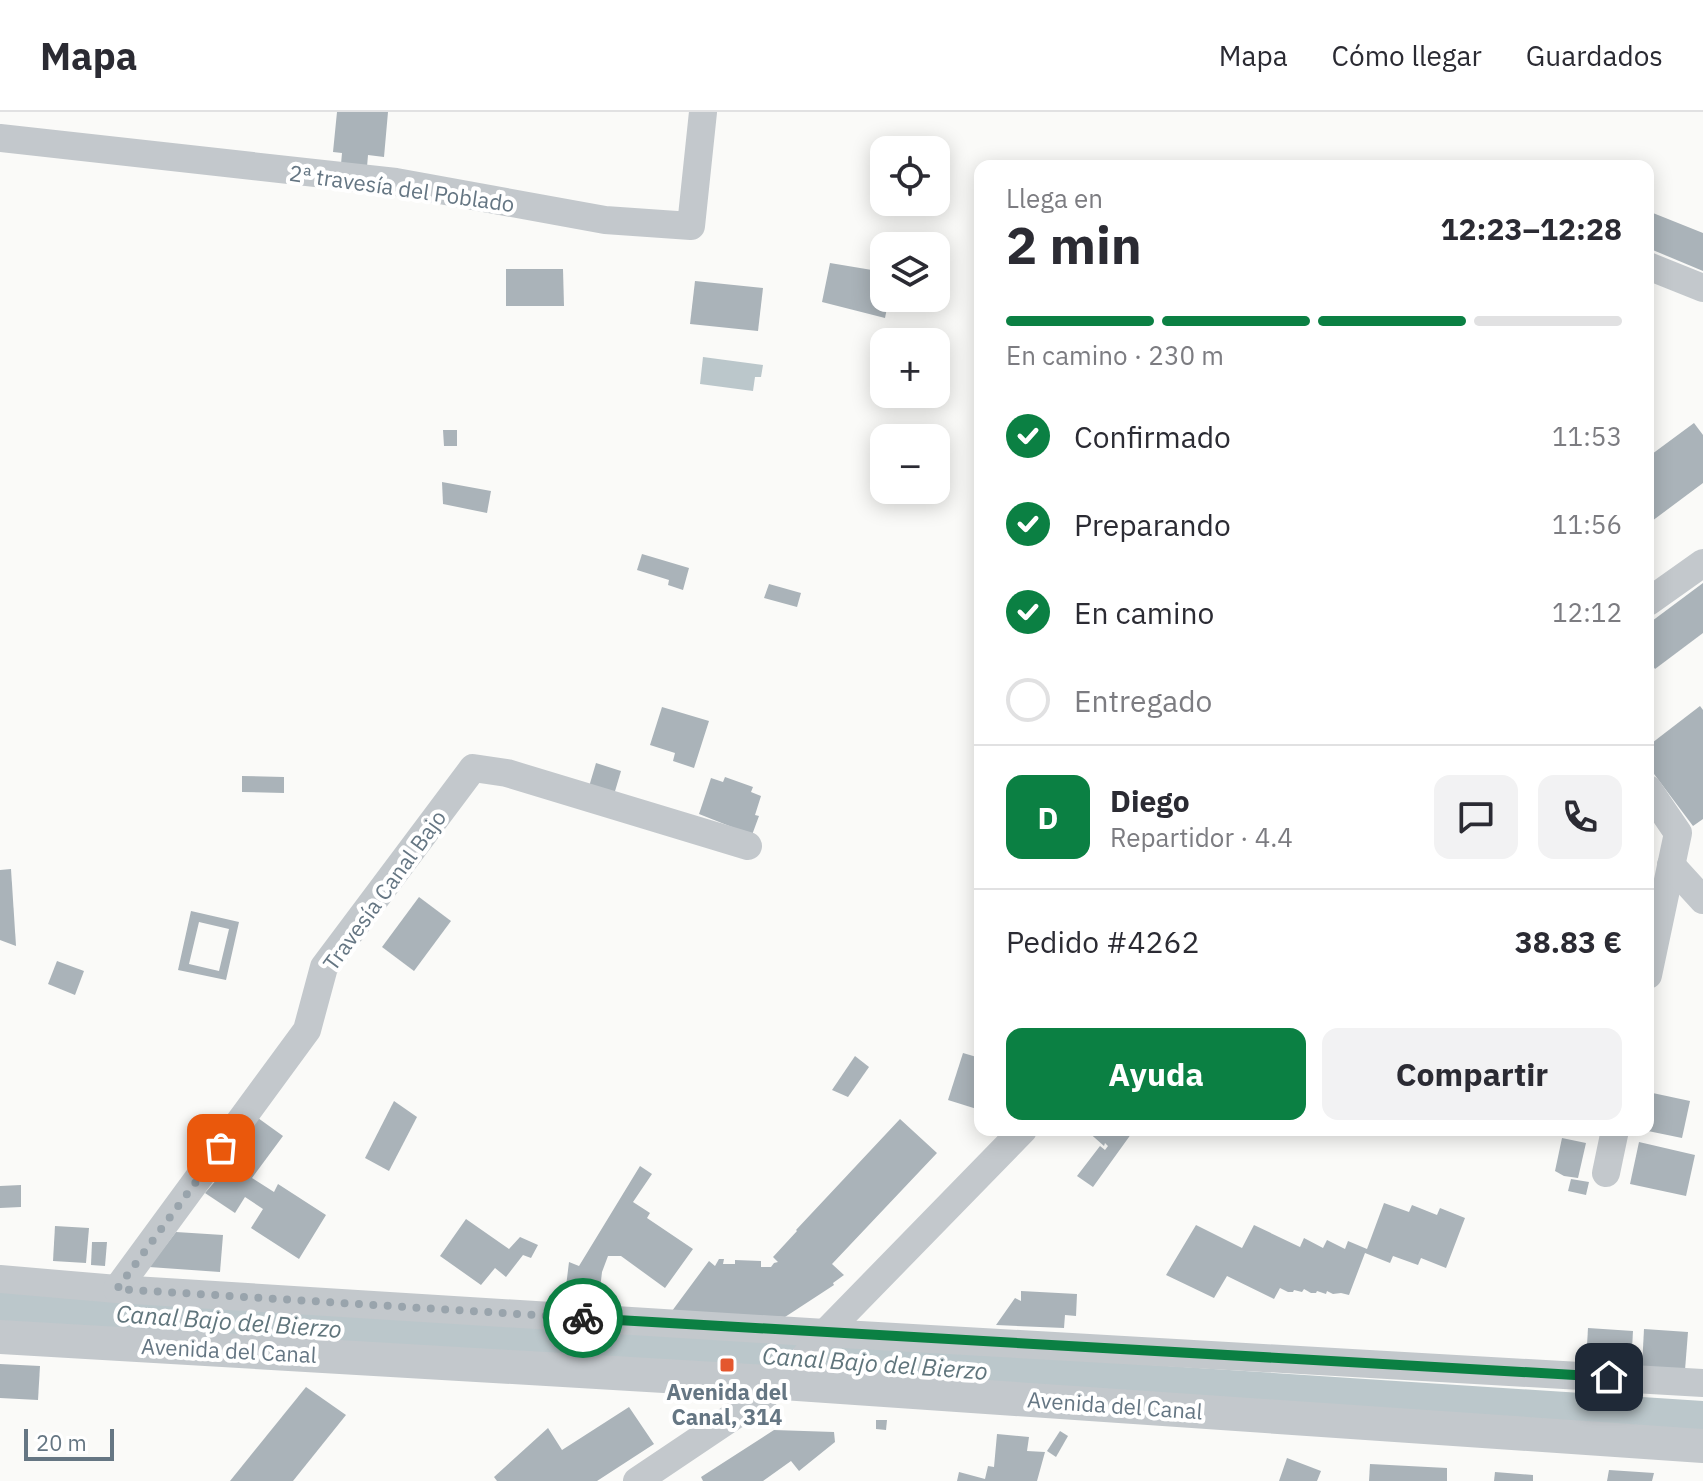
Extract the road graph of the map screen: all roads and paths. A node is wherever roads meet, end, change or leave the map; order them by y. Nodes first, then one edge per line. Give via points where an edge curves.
1 (703, 112) edge
2 (0, 138) edge
3 (1654, 268) edge
4 (1703, 288) edge
5 (1703, 563) edge
6 (1654, 598) edge
7 (1654, 798) edge
8 (748, 846) dead end
9 (1671, 865) junction
10 (1703, 900) edge
11 (1654, 946) edge
12 (1017, 1136) edge
13 (1614, 1136) edge
14 (1606, 1173) dead end
15 (0, 1279) edge
16 (117, 1289) junction
17 (825, 1333) junction
18 (0, 1337) edge
19 (783, 1383) junction
20 (1703, 1383) edge
21 (1703, 1446) edge
22 (637, 1481) edge

1 - 2 street, 2ª travesía del Poblado via 691,226 605,220 396,182
3 - 4 street
5 - 6 street
7 - 9 street via 1678,833
8 - 16 street, Travesía Canal Bajo via 507,773 473,768 324,967 307,1030
9 - 10 street
9 - 11 street
12 - 17 street
13 - 14 street
15 - 16 street
16 - 17 street
17 - 19 street
17 - 20 street
18 - 19 street, Avenida del Canal
19 - 21 street, Avenida del Canal
19 - 22 street

